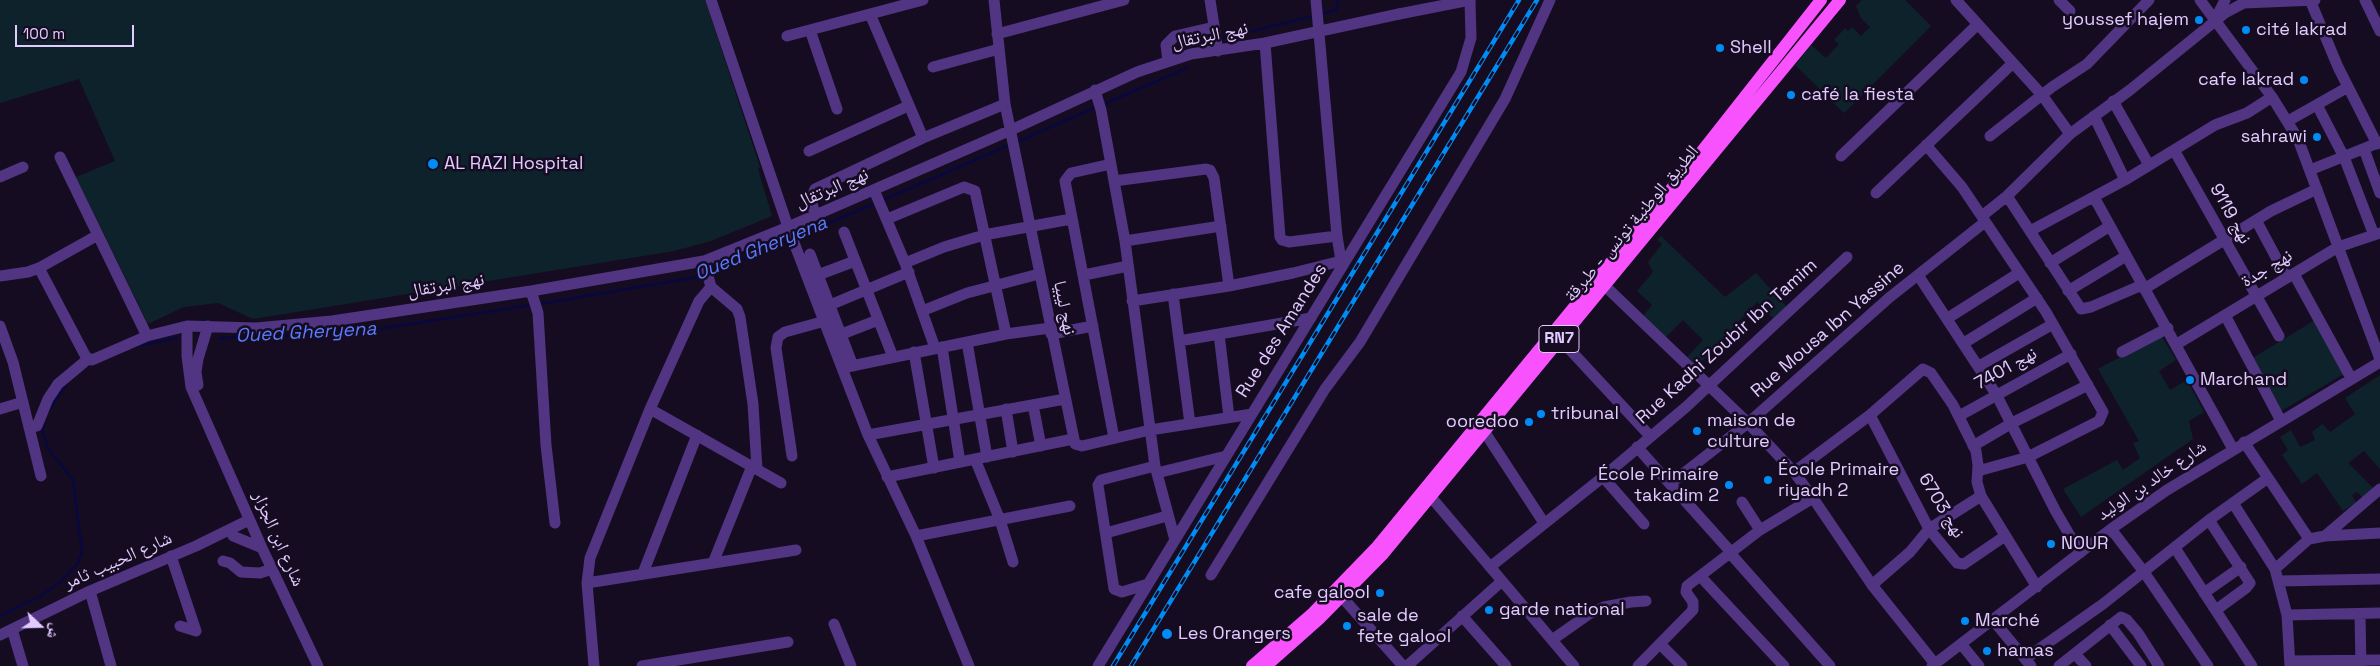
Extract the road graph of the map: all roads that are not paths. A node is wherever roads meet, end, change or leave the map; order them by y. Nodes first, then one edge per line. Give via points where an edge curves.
1 (711, 0) edge
2 (923, 0) edge
3 (994, 0) edge
4 (1124, 0) edge
5 (1210, 0) edge
6 (1550, 0) edge
7 (1821, 0) edge
8 (1840, 0) edge
9 (2059, 0) edge
10 (2149, 0) edge
11 (2200, 0) edge
12 (2225, 0) edge
13 (2365, 0) edge
14 (1958, 1) edge
15 (2312, 1) edge
16 (1470, 2) edge
17 (1316, 6) edge
18 (2070, 11) dead end
19 (870, 14) junction
20 (2217, 20) junction
21 (1978, 24) junction
22 (810, 30) junction
23 (1318, 30) junction
24 (1215, 31) junction
25 (2380, 31) edge
26 (998, 34) junction
27 (787, 36) dead end
28 (1265, 43) junction
29 (999, 49) junction
30 (1218, 49) junction
31 (1168, 61) junction
32 (2013, 62) junction
33 (933, 67) dead end
34 (2348, 87) junction
35 (2042, 95) junction
36 (2272, 98) junction
37 (1098, 100) junction
38 (2113, 101) junction
39 (1005, 104) junction
40 (2317, 105) junction
41 (908, 106) junction
42 (837, 109) dead end
43 (2094, 116) junction
44 (2288, 121) junction
45 (1011, 134) junction
46 (2070, 134) junction
47 (1990, 136) dead end
48 (923, 138) junction
49 (2378, 143) edge
50 (1926, 145) junction
51 (2364, 149) junction
52 (2174, 150) junction
53 (809, 151) dead end
54 (60, 156) dead end
55 (1842, 156) dead end
56 (2344, 157) junction
57 (1111, 164) junction
58 (2149, 165) junction
59 (23, 166) dead end
60 (2310, 170) junction
61 (0, 177) edge
62 (2125, 180) junction
63 (1114, 181) junction
64 (2317, 189) junction
65 (875, 193) junction
66 (2380, 193) edge
67 (1876, 194) dead end
68 (2007, 196) junction
69 (2094, 197) junction
70 (815, 215) junction
71 (886, 216) junction
72 (1071, 219) junction
73 (1983, 219) junction
74 (2256, 220) junction
75 (1030, 226) junction
76 (1221, 226) junction
77 (2110, 226) junction
78 (789, 231) junction
79 (2030, 231) junction
80 (844, 232) dead end
81 (984, 234) junction
82 (98, 235) junction
83 (1337, 236) junction
84 (2378, 236) edge
85 (2225, 240) junction
86 (1124, 241) junction
87 (2338, 248) junction
88 (805, 256) junction
89 (2126, 256) junction
90 (1847, 257) dead end
91 (855, 261) junction
92 (2050, 263) junction
93 (705, 264) junction
94 (1341, 264) junction
95 (1128, 266) junction
96 (39, 268) junction
97 (907, 268) junction
98 (2019, 273) junction
99 (1039, 274) junction
100 (818, 275) junction
101 (1084, 275) junction
102 (1918, 275) junction
103 (0, 276) edge
104 (2290, 276) junction
105 (1604, 284) junction
106 (710, 286) junction
107 (995, 286) junction
108 (1229, 286) junction
109 (2143, 287) junction
110 (866, 290) junction
111 (2068, 291) junction
112 (532, 294) junction
113 (1173, 294) junction
114 (2256, 296) junction
115 (2036, 298) junction
116 (1132, 301) junction
117 (830, 305) junction
118 (922, 311) junction
119 (2225, 315) junction
120 (1311, 318) junction
121 (1948, 318) junction
122 (825, 320) junction
123 (878, 320) junction
124 (2053, 324) junction
125 (0, 326) edge
126 (187, 326) junction
127 (208, 326) junction
128 (1093, 326) junction
129 (2168, 328) junction
130 (1051, 331) junction
131 (842, 334) junction
132 (1006, 334) junction
133 (1219, 334) junction
134 (147, 336) junction
135 (2279, 336) dead end
136 (1560, 339) junction
137 (1179, 341) junction
138 (967, 342) junction
139 (1964, 343) junction
140 (2177, 344) junction
141 (939, 347) junction
142 (914, 352) junction
143 (2122, 352) dead end
144 (2070, 354) junction
145 (893, 357) junction
146 (88, 359) junction
147 (2380, 360) edge
148 (1979, 366) junction
149 (847, 367) junction
150 (2351, 378) junction
151 (2088, 385) junction
152 (1710, 386) junction
153 (1996, 394) junction
154 (1064, 399) junction
155 (23, 402) junction
156 (1033, 405) junction
157 (0, 409) edge
158 (650, 409) junction
159 (1006, 410) junction
160 (980, 414) junction
161 (1252, 414) junction
162 (1870, 415) junction
163 (1959, 416) junction
164 (1229, 417) junction
165 (954, 419) junction
166 (2281, 421) junction
167 (1748, 423) junction
168 (2012, 423) junction
169 (926, 424) junction
170 (1190, 424) junction
171 (209, 425) junction
172 (30, 428) junction
173 (1150, 430) junction
174 (1484, 431) junction
175 (697, 435) junction
176 (868, 435) junction
177 (1650, 436) junction
178 (1114, 438) junction
179 (1073, 439) junction
180 (2244, 442) junction
181 (1041, 446) junction
182 (1973, 446) junction
183 (1637, 447) junction
184 (2233, 449) junction
185 (1013, 452) junction
186 (792, 456) dead end
187 (1226, 456) junction
188 (988, 457) junction
189 (2028, 457) junction
190 (975, 459) junction
191 (960, 462) junction
192 (755, 468) junction
193 (934, 468) junction
194 (1156, 470) junction
195 (1978, 471) junction
196 (1794, 472) junction
197 (41, 476) dead end
198 (887, 477) junction
199 (1603, 477) junction
200 (2268, 478) junction
201 (781, 483) dead end
202 (1670, 484) junction
203 (2380, 489) edge
204 (1981, 496) junction
205 (1431, 497) junction
206 (1812, 498) junction
207 (242, 501) junction
208 (1742, 502) dead end
209 (2233, 503) junction
210 (1070, 506) dead end
211 (1167, 516) junction
212 (1000, 520) junction
213 (2209, 520) junction
214 (251, 523) junction
215 (555, 523) dead end
216 (1544, 523) junction
217 (1644, 524) dead end
218 (1930, 529) junction
219 (2111, 529) junction
220 (1760, 530) junction
221 (232, 532) junction
222 (1106, 533) junction
223 (2380, 534) edge
224 (916, 536) junction
225 (2005, 536) junction
226 (2324, 536) junction
227 (2309, 539) junction
228 (1174, 540) junction
229 (262, 548) junction
230 (2175, 548) junction
231 (796, 550) dead end
232 (1730, 552) junction
233 (2080, 553) junction
234 (172, 556) junction
235 (223, 561) dead end
236 (1013, 562) dead end
237 (713, 563) junction
238 (1490, 566) junction
239 (2241, 567) junction
240 (272, 569) junction
241 (2275, 569) junction
242 (643, 572) junction
243 (2144, 572) junction
244 (1211, 575) dead end
245 (1700, 576) junction
246 (2380, 579) edge
247 (1502, 581) junction
248 (2279, 581) junction
249 (587, 583) junction
250 (1148, 584) junction
251 (1872, 585) junction
252 (2037, 587) junction
253 (90, 591) junction
254 (2204, 592) junction
255 (1342, 597) junction
256 (1646, 601) dead end
257 (2216, 610) junction
258 (2380, 613) edge
259 (2360, 614) junction
260 (1462, 616) junction
261 (2287, 616) junction
262 (1993, 620) junction
263 (834, 624) dead end
264 (2110, 625) junction
265 (180, 626) dead end
266 (12, 629) junction
267 (0, 635) edge
268 (1552, 640) junction
269 (788, 642) dead end
270 (1660, 644) junction
271 (1961, 644) junction
272 (2075, 654) junction
273 (2380, 660) edge
274 (2028, 662) edge
275 (2361, 662) edge
276 (2290, 663) edge
277 (1641, 665) edge
278 (1933, 665) edge
279 (23, 666) edge
280 (112, 666) edge
281 (318, 666) edge
282 (594, 666) edge
283 (642, 666) edge
284 (851, 666) edge
285 (969, 666) edge
286 (1098, 666) edge
287 (1252, 666) edge
288 (1266, 666) edge
289 (1405, 666) edge
290 (1506, 666) edge
291 (1574, 666) edge
292 (1682, 666) edge
293 (1784, 666) edge
294 (1830, 666) edge
295 (1979, 666) edge
296 (2060, 666) edge
297 (2086, 666) edge
298 (2141, 666) edge
299 (2159, 666) edge
300 (2208, 666) edge
301 (2252, 666) edge

1 - 78 street
2 - 19 street
3 - 26 street, نهج ليبيا
4 - 26 street
5 - 24 street
6 - 244 street via 1506,99 1360,342 1324,389
7 - 287 main road, الطريق الوطنية تونس - طبرقة / RN7 via 1695,160 1376,548 1313,613
8 - 105 main road, الطريق الوطنية تونس - طبرقة / RN7
9 - 18 street
10 - 35 street via 2087,64
11 - 20 street
12 - 20 street
13 - 25 street
14 - 21 street
15 - 20 street, Rue Mousa Ibn Yassine via 2244,3
15 - 34 street
16 - 23 street, نهج البرتقال, bridge
16 - 94 street, Rue des Amandes via 1470,44 1461,72
17 - 23 street
19 - 22 street
19 - 41 street
20 - 36 street
20 - 38 street, Rue Mousa Ibn Yassine
21 - 32 street
21 - 55 street
22 - 27 street
22 - 42 street
23 - 28 street, نهج البرتقال
23 - 83 street
24 - 30 street
24 - 31 street via 1175,36 1166,46
26 - 29 street, نهج ليبيا
28 - 30 street, نهج البرتقال
28 - 83 street via 1280,237 1289,242
29 - 33 street
29 - 39 street, نهج ليبيا
30 - 31 street, نهج البرتقال
31 - 37 street, نهج البرتقال
32 - 35 street
32 - 50 street
34 - 40 street
34 - 49 street
35 - 46 street
35 - 47 street
36 - 44 street
36 - 52 street via 2248,113 2215,125
37 - 45 street, نهج البرتقال
37 - 57 street
38 - 43 street, Rue Mousa Ibn Yassine
38 - 58 street
39 - 45 street, نهج ليبيا
39 - 48 street
40 - 44 street
40 - 56 street
41 - 48 street
41 - 53 street
43 - 46 street, Rue Mousa Ibn Yassine
43 - 62 street
44 - 60 street
45 - 65 street, نهج البرتقال
45 - 75 street, نهج ليبيا
46 - 68 street, Rue Mousa Ibn Yassine
48 - 70 street via 815,189 811,199
49 - 51 street
50 - 67 street
50 - 73 street via 1962,186
51 - 56 street
51 - 66 street
52 - 58 street
52 - 85 street, نهج 9119
54 - 82 street
56 - 60 street
56 - 84 street
57 - 63 street
57 - 72 street via 1070,173 1067,177
58 - 62 street
59 - 61 street
60 - 64 street
62 - 69 street
63 - 76 street via 1210,170
63 - 86 street
64 - 74 street
64 - 87 street
65 - 70 street, نهج البرتقال
65 - 71 street
68 - 73 street, Rue Mousa Ibn Yassine
68 - 79 street
69 - 77 street
69 - 79 street
70 - 78 street, نهج البرتقال
71 - 81 street via 969,187 975,191
71 - 97 street
72 - 75 street
72 - 101 street
73 - 98 street
73 - 102 street, Rue Mousa Ibn Yassine
74 - 85 street
74 - 104 street
75 - 81 street
75 - 99 street, نهج ليبيا
76 - 86 street
76 - 108 street
77 - 89 street
77 - 92 street
78 - 88 street
78 - 93 street, نهج البرتقال
79 - 92 street
80 - 91 street
81 - 97 street via 944,247
81 - 107 street
82 - 96 street
82 - 134 street
83 - 94 street
84 - 87 street, نهج جدة
85 - 109 street
85 - 114 street, نهج 9119
86 - 95 street
87 - 104 street, نهج جدة
87 - 147 street
88 - 100 street
88 - 122 street
89 - 109 street
89 - 111 street
90 - 152 street, Rue Kadhi Zoubir Ibn Tamim
91 - 100 street
91 - 110 street
92 - 111 street
93 - 106 street
93 - 112 street, نهج البرتقال
94 - 108 street
94 - 120 street, Rue des Amandes
95 - 101 street
95 - 116 street
96 - 103 street
96 - 146 street
97 - 110 street
97 - 118 street
98 - 115 street
98 - 121 street
99 - 107 street
99 - 130 street, نهج ليبيا
100 - 117 street
101 - 128 street
102 - 121 street
102 - 167 street, Rue Mousa Ibn Yassine
104 - 114 street, نهج جدة
104 - 150 street
105 - 136 main road, الطريق الوطنية تونس - طبرقة / RN7
105 - 152 street
106 - 158 street via 699,300
106 - 192 street via 737,309 740,317 753,404
107 - 118 street
107 - 132 street
108 - 113 street
109 - 111 street via 2083,310
109 - 129 street
110 - 117 street
110 - 123 street
112 - 127 street, نهج البرتقال via 332,321 256,328
112 - 215 street via 538,313 546,444
113 - 116 street
113 - 137 street
114 - 119 street, نهج جدة
114 - 135 street, نهج 9119
115 - 124 street
115 - 139 street
116 - 173 street
117 - 131 street
118 - 141 street
119 - 140 street, نهج جدة
119 - 166 street
120 - 133 street
120 - 161 street, Rue des Amandes
121 - 139 street
122 - 149 street
122 - 186 street via 778,337 776,348
123 - 131 street
123 - 145 street
124 - 144 street
124 - 148 street
125 - 155 street
126 - 127 street, نهج البرتقال
126 - 134 street, نهج البرتقال
126 - 171 street, شارع ابن الجزار via 192,387
127 - 171 street, شارع ابن الجزار via 196,372
128 - 130 street
128 - 178 street
129 - 140 street
129 - 143 street
130 - 132 street
130 - 154 street, نهج ليبيا
131 - 149 street
132 - 138 street
133 - 137 street
133 - 164 street
134 - 146 street, نهج البرتقال via 95,359
136 - 174 main road, الطريق الوطنية تونس - طبرقة / RN7
136 - 177 street
137 - 170 street
138 - 141 street
138 - 160 street
139 - 148 street
140 - 184 street
141 - 142 street
141 - 165 street
142 - 145 street
142 - 169 street
144 - 151 street
144 - 153 street, نهج 7401
145 - 149 street
146 - 172 street via 58,384 37,426
147 - 150 street, شارع خالد بن الوليد
148 - 153 street
149 - 176 street
150 - 166 street, شارع خالد بن الوليد
151 - 168 street
151 - 189 street via 2102,409 2101,419
152 - 167 street
152 - 177 street, Rue Kadhi Zoubir Ibn Tamim
153 - 163 street, نهج 7401
153 - 168 street
154 - 156 street
154 - 179 street, نهج ليبيا
155 - 157 street
155 - 172 street
156 - 159 street
156 - 181 street
158 - 175 street
158 - 249 street via 590,558
159 - 160 street
159 - 185 street
160 - 165 street
160 - 188 street
161 - 164 street
161 - 187 street, Rue des Amandes
162 - 163 street via 1924,368 1931,372
162 - 196 street
162 - 218 street, نهج 6703
163 - 182 street
164 - 170 street
165 - 169 street
165 - 191 street
166 - 180 street, شارع خالد بن الوليد
167 - 196 street
167 - 202 street, Rue Mousa Ibn Yassine
168 - 182 street
168 - 189 street
169 - 176 street
169 - 193 street
170 - 173 street
171 - 207 street, شارع ابن الجزار
172 - 197 street
173 - 178 street
173 - 194 street
174 - 205 main road, الطريق الوطنية تونس - طبرقة / RN7
174 - 216 street
175 - 192 street
175 - 242 street
176 - 198 street
177 - 183 street, Rue Kadhi Zoubir Ibn Tamim
178 - 179 street via 1079,446
179 - 181 street
180 - 184 street, شارع خالد بن الوليد
180 - 200 street
181 - 185 street
182 - 195 street
183 - 199 street, Rue Kadhi Zoubir Ibn Tamim
183 - 202 street
184 - 219 street, شارع خالد بن الوليد
185 - 188 street
187 - 194 street
187 - 228 street, Rue des Amandes
188 - 190 street
189 - 195 street
189 - 233 street
190 - 191 street
190 - 212 street
191 - 193 street
192 - 201 street
192 - 237 street
193 - 198 street
194 - 211 street
194 - 222 street via 1099,482
195 - 204 street
196 - 206 street
198 - 224 street
199 - 216 street, Rue Kadhi Zoubir Ibn Tamim
199 - 217 street
200 - 209 street
200 - 227 street
202 - 232 street
203 - 226 street
204 - 218 street
204 - 225 street
205 - 238 street
205 - 255 main road, الطريق الوطنية تونس - طبرقة / RN7
206 - 220 street
206 - 251 street
207 - 214 street, شارع ابن الجزار
207 - 221 street
208 - 220 street
209 - 213 street
209 - 241 street
210 - 212 street
211 - 222 street
211 - 228 street
212 - 224 street
212 - 236 street
213 - 230 street
213 - 239 street
214 - 221 street, شارع الحبيب ثامر
214 - 229 street, شارع ابن الجزار
216 - 238 street, Rue Kadhi Zoubir Ibn Tamim
218 - 225 street, نهج 6703 via 1960,565
218 - 251 street via 1910,552
219 - 233 street, شارع خالد بن الوليد
219 - 243 street
220 - 232 street
221 - 229 street
221 - 234 street, شارع الحبيب ثامر
222 - 250 street via 1116,591
223 - 226 street
224 - 285 street
225 - 252 street
226 - 227 street
227 - 241 street
228 - 250 street, Rue des Amandes
229 - 240 street, شارع ابن الجزار
230 - 243 street
230 - 254 street
231 - 237 street
232 - 245 street
232 - 294 street
233 - 252 street, شارع خالد بن الوليد
234 - 253 street, شارع الحبيب ثامر
234 - 265 street via 196,631
235 - 240 street via 241,572 260,573
237 - 242 street
238 - 247 street
239 - 254 street
239 - 257 street via 2249,579 2246,588
240 - 281 street, شارع ابن الجزار
241 - 248 street
242 - 249 street
243 - 274 street
243 - 300 street
245 - 270 street via 1686,588 1694,604 1693,610
245 - 293 street
246 - 248 street
247 - 260 street
247 - 268 street
248 - 261 street
249 - 282 street
250 - 286 street, Rue des Amandes
251 - 278 street
252 - 262 street, شارع خالد بن الوليد
253 - 266 street, شارع الحبيب ثامر
253 - 280 street
254 - 257 street
255 - 288 main road, الطريق الوطنية تونس - طبرقة / RN7
255 - 289 street
256 - 268 street via 1604,607
257 - 301 street
258 - 259 street
259 - 261 street
259 - 275 street
260 - 289 street
260 - 290 street
261 - 276 street
262 - 271 street, شارع خالد بن الوليد
262 - 274 street
263 - 284 street
264 - 272 street
264 - 298 street
264 - 299 street via 2119,618 2127,620
266 - 267 street, شارع الحبيب ثامر
266 - 279 street
268 - 291 street
269 - 283 street
270 - 277 street
270 - 292 street
271 - 278 street, شارع خالد بن الوليد
271 - 295 street
272 - 296 street
272 - 297 street
273 - 275 street
275 - 276 street

